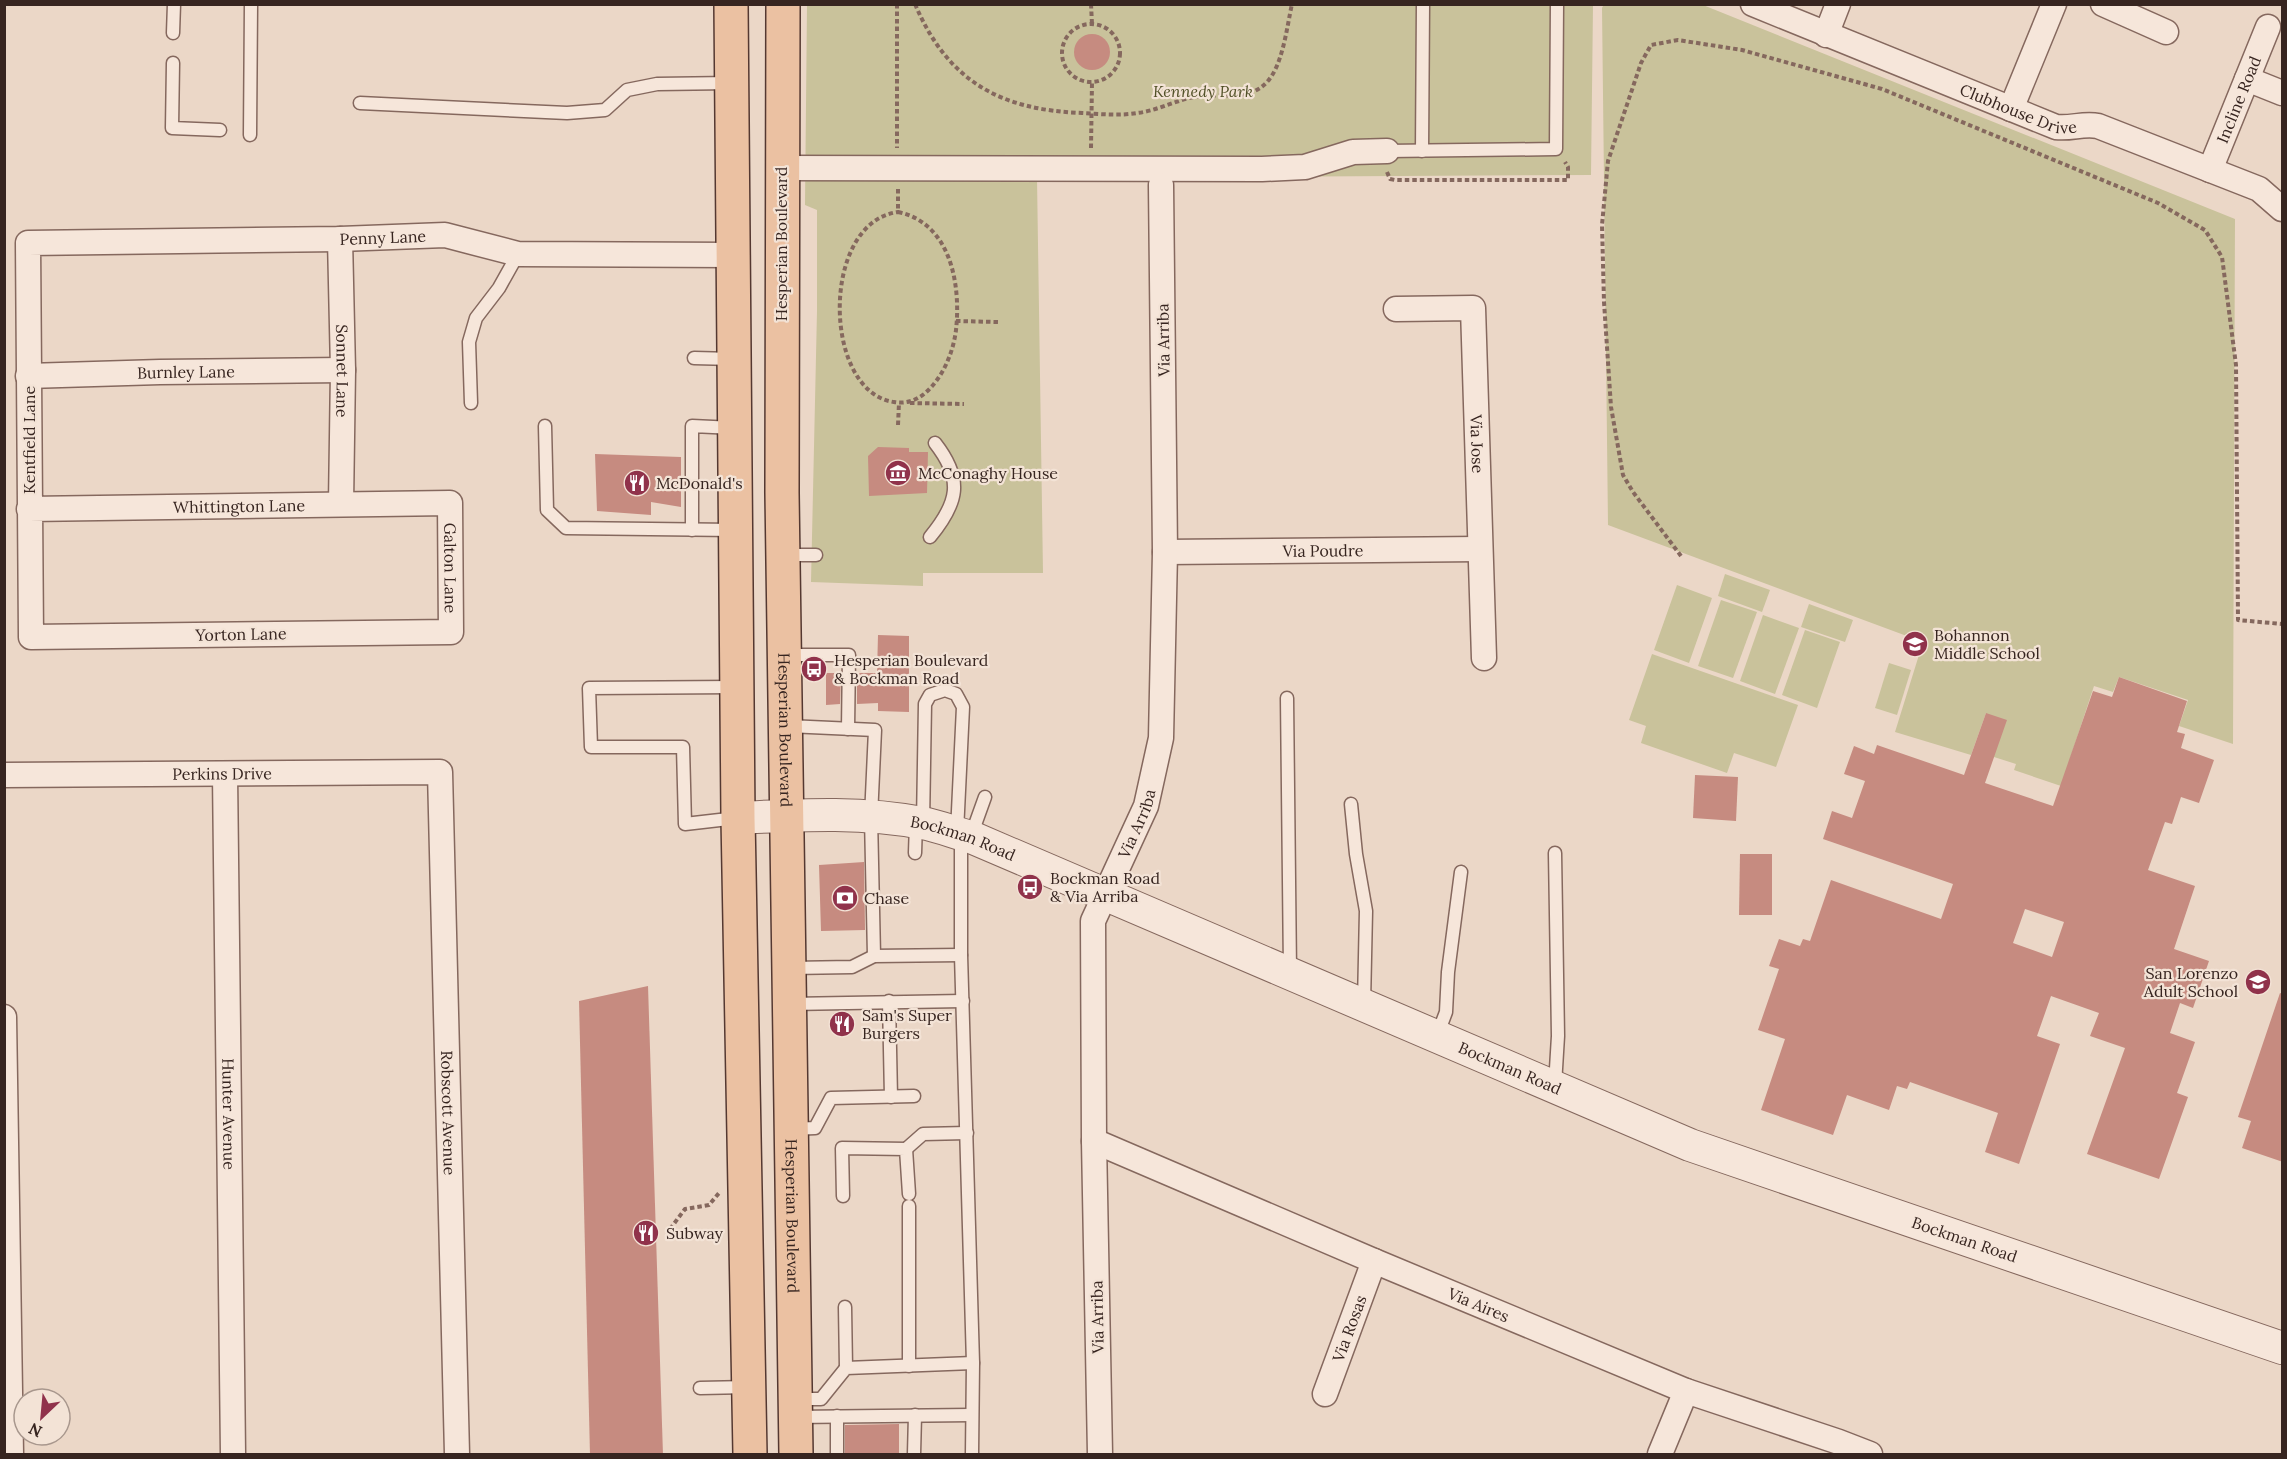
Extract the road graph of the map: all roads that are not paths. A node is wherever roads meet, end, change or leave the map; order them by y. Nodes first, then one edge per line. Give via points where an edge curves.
1 (174, 4) edge
2 (251, 4) edge
3 (731, 4) edge
4 (783, 4) edge
5 (1423, 4) edge
6 (1557, 4) edge
7 (1753, 4) edge
8 (1838, 4) edge
9 (2054, 4) edge
10 (2103, 4) edge
11 (2268, 27) dead end
12 (2166, 32) dead end
13 (173, 33) dead end
14 (1826, 35) junction
15 (173, 63) dead end
16 (2247, 79) junction
17 (732, 83) junction
18 (2283, 93) edge
19 (360, 103) dead end
20 (2011, 109) junction
21 (220, 130) dead end
22 (250, 135) dead end
23 (1422, 151) junction
24 (1387, 157) joint
25 (782, 168) junction
26 (2210, 170) junction
27 (1161, 185) dead end
28 (2283, 209) edge
29 (340, 239) junction
30 (28, 243) joint
31 (518, 254) junction
32 (734, 255) junction
33 (1396, 309) dead end
34 (694, 358) dead end
35 (734, 359) junction
36 (343, 370) junction
37 (28, 376) junction
38 (471, 403) dead end
39 (545, 426) dead end
40 (735, 428) junction
41 (781, 431) junction
42 (935, 443) dead end
43 (341, 504) junction
44 (450, 504) joint
45 (29, 509) junction
46 (692, 530) junction
47 (736, 530) junction
48 (930, 537) dead end
49 (1479, 549) junction
50 (1165, 552) junction
51 (782, 555) junction
52 (816, 555) dead end
53 (451, 632) joint
54 (31, 637) joint
55 (783, 654) junction
56 (1484, 658) dead end
57 (737, 687) junction
58 (1287, 698) dead end
59 (784, 726) junction
60 (848, 729) junction
61 (440, 772) joint
62 (225, 774) junction
63 (4, 776) edge
64 (985, 797) dead end
65 (1351, 804) dead end
66 (786, 816) junction
67 (738, 818) junction
68 (871, 818) junction
69 (920, 823) junction
70 (963, 835) junction
71 (915, 853) dead end
72 (1555, 853) dead end
73 (1461, 872) dead end
74 (1105, 893) junction
75 (961, 955) junction
76 (874, 956) junction
77 (787, 968) junction
78 (1290, 972) junction
79 (889, 1001) junction
80 (963, 1001) junction
81 (788, 1004) junction
82 (1364, 1005) junction
83 (4, 1017) edge
84 (1437, 1036) junction
85 (1555, 1086) junction
86 (914, 1096) dead end
87 (891, 1097) junction
88 (790, 1129) junction
89 (967, 1132) junction
90 (1094, 1141) junction
91 (906, 1149) junction
92 (843, 1196) dead end
93 (747, 1205) junction
94 (1374, 1262) junction
95 (845, 1306) dead end
96 (2283, 1348) edge
97 (973, 1364) junction
98 (909, 1366) junction
99 (846, 1368) junction
100 (750, 1387) junction
101 (700, 1388) dead end
102 (1686, 1391) junction
103 (1325, 1394) dead end
104 (795, 1408) junction
105 (915, 1415) junction
106 (971, 1415) junction
107 (837, 1416) junction
108 (11, 1455) edge
109 (233, 1455) edge
110 (457, 1455) edge
111 (750, 1455) edge
112 (776, 1455) edge
113 (796, 1455) edge
114 (837, 1455) edge
115 (914, 1455) edge
116 (972, 1455) edge
117 (1100, 1455) edge
118 (1660, 1455) edge
119 (1870, 1455) edge

1 - 13 lane
2 - 22 lane
3 - 17 main road
4 - 25 main road, Hesperian Boulevard
5 - 23 lane
6 - 23 lane via 1556,149
7 - 14 street, Clubhouse Drive
8 - 14 street
9 - 20 street
10 - 12 street
11 - 16 street, Incline Road
14 - 20 street, Clubhouse Drive
15 - 21 lane via 172,128
16 - 18 street
16 - 26 street, Incline Road
17 - 19 lane via 657,84 627,90 605,110 567,113
17 - 32 main road
20 - 26 street, Clubhouse Drive via 2056,127 2098,126
23 - 24 lane
24 - 25 street via 1353,152 1305,167 1262,170
25 - 41 main road, Hesperian Boulevard
26 - 28 street, Clubhouse Drive via 2259,189
27 - 50 street, Via Arriba
29 - 30 street, Penny Lane
29 - 31 street, Penny Lane via 445,235
29 - 36 street, Sonnet Lane
30 - 37 street, Kentfield Lane
31 - 32 street, Penny Lane
31 - 38 lane via 500,288 476,318 469,342
32 - 35 main road
33 - 49 street, Via Jose via 1473,308
34 - 35 lane
35 - 40 main road
35 - 41 main road via 768,387
36 - 37 street, Burnley Lane
36 - 43 street, Sonnet Lane
37 - 45 street, Kentfield Lane
39 - 46 lane via 547,510 566,528
40 - 46 lane via 693,426
40 - 47 main road
41 - 51 main road, Hesperian Boulevard
42 - 48 lane via 946,457 954,495 950,510
43 - 44 street, Whittington Lane
43 - 45 street, Whittington Lane
44 - 53 street, Galton Lane
45 - 54 street, Kentfield Lane
46 - 47 lane
47 - 57 main road
49 - 50 street, Via Poudre
49 - 56 street, Via Jose
50 - 74 street, Via Arriba via 1161,738 1146,806
51 - 52 lane
51 - 55 main road, Hesperian Boulevard
53 - 54 street, Yorton Lane
55 - 59 main road, Hesperian Boulevard
55 - 60 lane via 849,655
57 - 67 main road
57 - 67 lane via 590,688 591,747 683,747 685,824
58 - 78 lane
59 - 60 lane
59 - 66 main road, Hesperian Boulevard
60 - 68 lane via 875,730
61 - 62 street, Perkins Drive
61 - 110 street, Robscott Avenue
62 - 63 street, Perkins Drive
62 - 109 street, Hunter Avenue
64 - 70 lane
65 - 82 lane via 1366,911
66 - 67 street, Bockman Road
66 - 68 street, Bockman Road
66 - 77 main road, Hesperian Boulevard
67 - 93 main road
68 - 69 street, Bockman Road
68 - 76 lane
69 - 70 street, Bockman Road
69 - 70 lane via 925,704 930,695 945,690 956,694 963,707
69 - 71 lane
70 - 74 street, Bockman Road
70 - 75 lane
72 - 85 lane
73 - 84 lane via 1446,1012
74 - 78 street, Bockman Road
74 - 90 street, Via Arriba via 1093,921
75 - 76 lane
75 - 80 lane
76 - 77 lane via 852,967
77 - 81 main road, Hesperian Boulevard
78 - 82 street, Bockman Road
79 - 80 lane
79 - 81 lane
79 - 87 lane
80 - 89 lane
81 - 88 main road, Hesperian Boulevard
82 - 84 street, Bockman Road
83 - 108 street
84 - 85 street, Bockman Road
85 - 96 street, Bockman Road via 1728,1159
86 - 87 lane
87 - 88 lane via 831,1098 815,1128
88 - 104 main road, Hesperian Boulevard
89 - 91 lane via 923,1134
89 - 97 lane
90 - 94 street, Via Aires
90 - 117 street, Via Arriba
91 - 92 lane via 842,1148
91 - 98 lane
93 - 100 main road
93 - 104 main road via 767,1257 772,1384
94 - 102 street, Via Aires
94 - 103 street, Via Rosas
95 - 99 lane
97 - 98 lane
97 - 106 lane
98 - 99 lane
99 - 104 lane via 821,1399
100 - 101 lane
100 - 111 main road
100 - 112 main road via 776,1412
102 - 118 street
102 - 119 street, Via Aires
104 - 107 lane
104 - 113 main road, Hesperian Boulevard
105 - 106 lane
105 - 107 lane
105 - 115 lane
106 - 116 lane
107 - 114 lane

